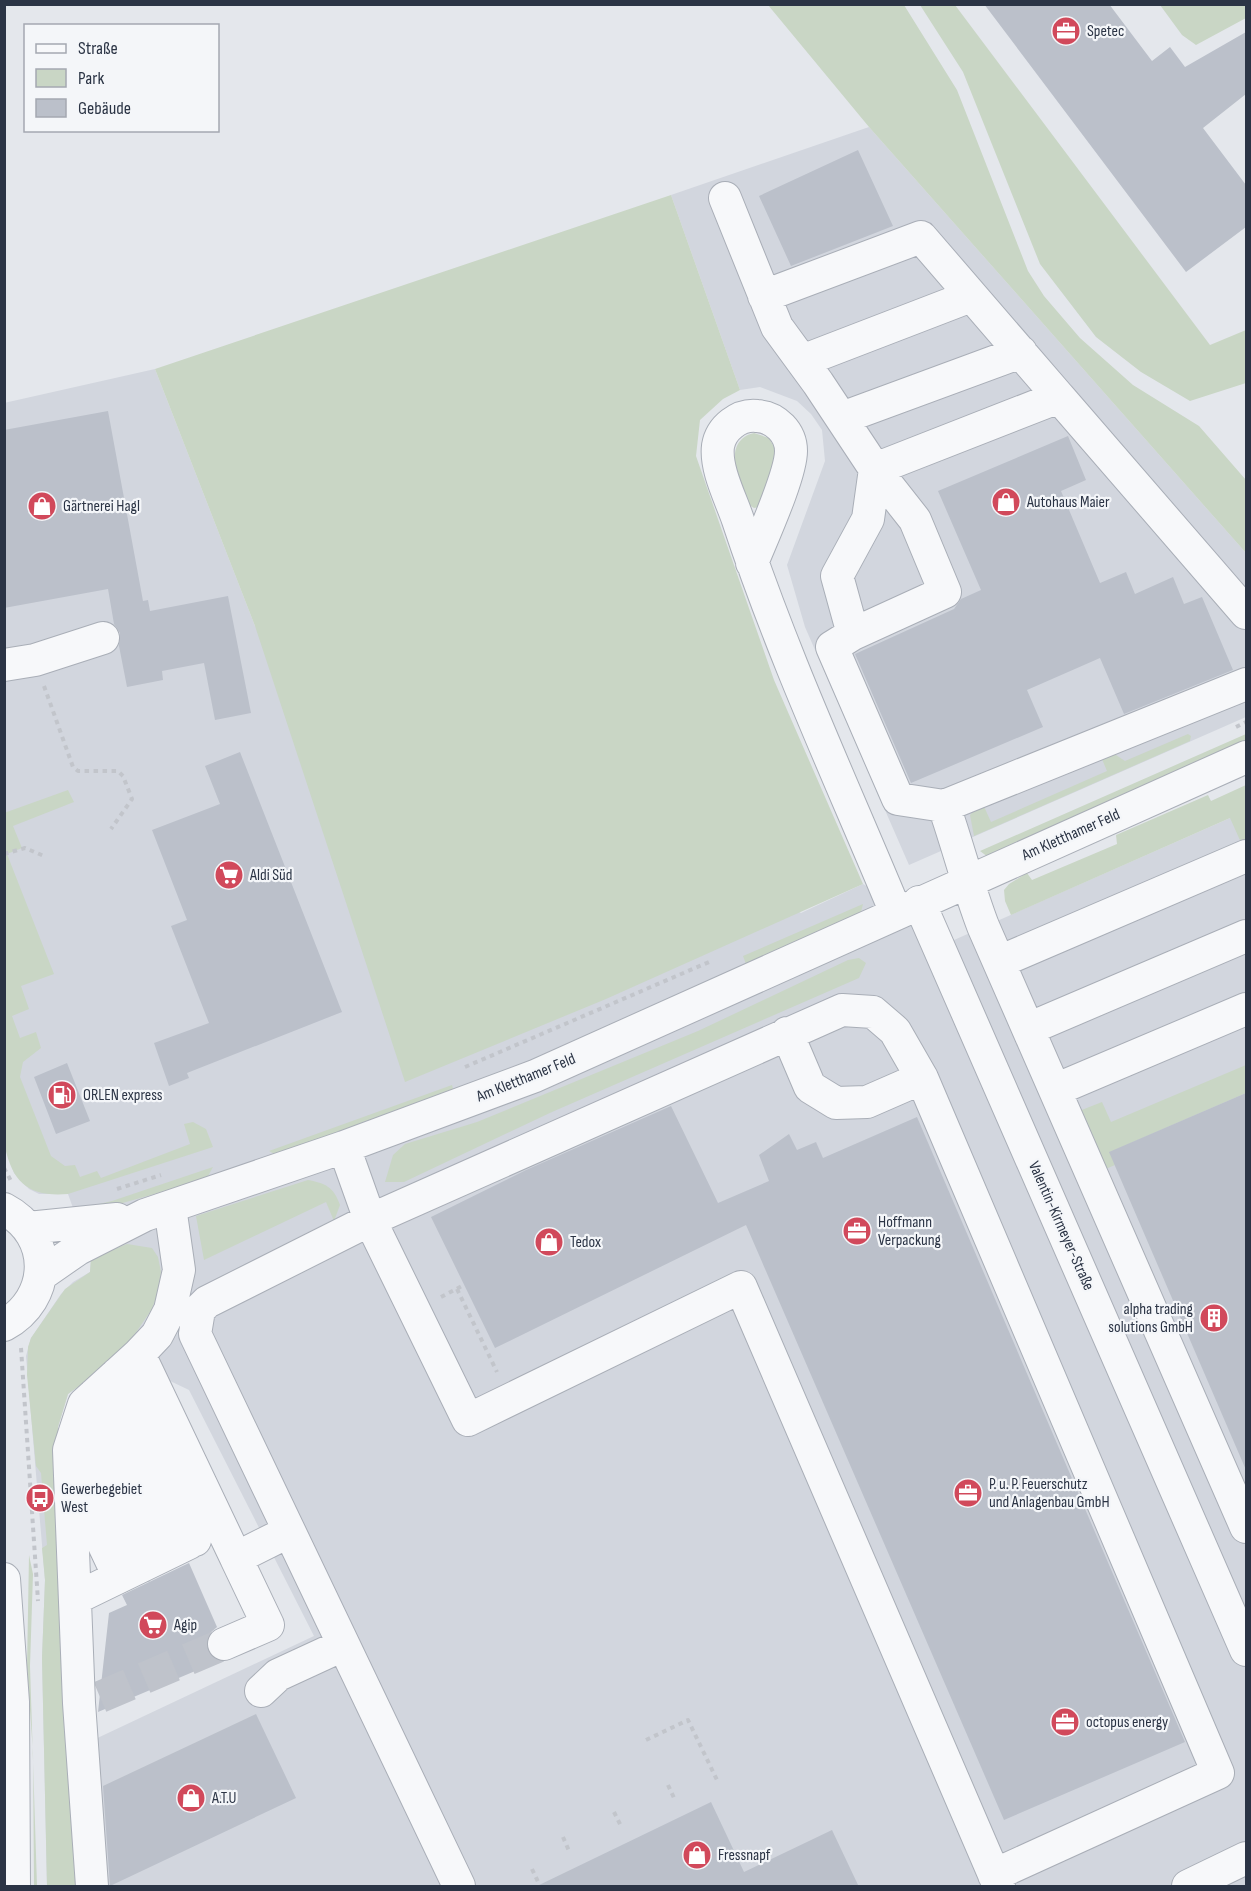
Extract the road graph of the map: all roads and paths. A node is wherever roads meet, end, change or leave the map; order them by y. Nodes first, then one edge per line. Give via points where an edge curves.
1 (725, 198) dead end
2 (764, 296) junction
3 (971, 296) junction
4 (1021, 352) junction
5 (802, 361) junction
6 (1059, 397) junction
7 (842, 418) junction
8 (875, 469) junction
9 (752, 563) dead end
10 (1246, 613) edge
11 (103, 638) dead end
12 (842, 641) junction
13 (20, 662) edge
14 (794, 668) junction
15 (1246, 684) edge
16 (1246, 722) edge
17 (1225, 732) dead end
18 (1246, 757) edge
19 (944, 806) junction
20 (111, 829) dead end
21 (4, 854) edge
22 (44, 856) dead end
23 (1246, 856) edge
24 (966, 882) junction
25 (908, 907) junction
26 (1246, 936) edge
27 (714, 960) dead end
28 (999, 962) junction
29 (1246, 1009) edge
30 (1028, 1029) junction
31 (787, 1033) junction
32 (459, 1070) dead end
33 (922, 1078) junction
34 (1055, 1090) junction
35 (344, 1147) junction
36 (4, 1168) edge
37 (169, 1173) dead end
38 (112, 1190) dead end
39 (10, 1198) edge
40 (158, 1211) junction
41 (370, 1220) junction
42 (28, 1228) junction
43 (42, 1274) junction
44 (457, 1289) dead end
45 (183, 1315) junction
46 (10, 1331) edge
47 (117, 1374) junction
48 (510, 1400) junction
49 (77, 1427) junction
50 (70, 1474) junction
51 (1246, 1527) edge
52 (288, 1532) junction
53 (169, 1552) junction
54 (236, 1558) junction
55 (4, 1579) edge
56 (76, 1598) junction
57 (38, 1605) dead end
58 (224, 1644) tunnel mouth
59 (343, 1645) junction
60 (1246, 1650) edge
61 (261, 1691) dead end
62 (646, 1740) dead end
63 (717, 1780) dead end
64 (668, 1785) dead end
65 (675, 1800) dead end
66 (614, 1812) dead end
67 (621, 1826) dead end
68 (563, 1837) dead end
69 (569, 1851) dead end
70 (1246, 1858) edge
71 (532, 1869) dead end
72 (996, 1881) edge
73 (15, 1887) edge
74 (92, 1887) edge
75 (459, 1887) edge
76 (540, 1887) edge
77 (1188, 1887) edge

1 - 2 street
2 - 3 street via 921,237
2 - 5 street via 777,327
3 - 4 street
3 - 5 street
4 - 6 street
4 - 7 street
5 - 7 street
6 - 8 street
6 - 10 street
7 - 8 street
8 - 12 street via 868,519 837,576
8 - 12 street via 915,520 945,592
9 - 14 street
11 - 13 street
12 - 14 street
12 - 19 street via 898,799
13 - 20 path via 73,767 78,771 118,771 123,776 132,799
14 - 25 street
15 - 19 street
16 - 17 path
18 - 24 street, Am Kletthamer Feld
19 - 24 street
21 - 22 path via 25,848
23 - 28 street
24 - 25 street, Am Kletthamer Feld
24 - 28 street
25 - 35 street, Am Kletthamer Feld via 535,1076
25 - 60 street, Valentin-Kirmeyer-Straße
26 - 30 street
27 - 32 path
28 - 30 street
29 - 34 street
30 - 34 street
31 - 33 street via 843,1010 873,1012 896,1031
31 - 33 street via 810,1087 836,1103 867,1102
31 - 41 street
33 - 72 street via 1218,1773
34 - 51 street
35 - 40 street, Am Kletthamer Feld
35 - 41 street
36 - 39 path
37 - 38 path
39 - 42 street
40 - 42 street, Am Kletthamer Feld via 72,1226
40 - 43 street, Am Kletthamer Feld via 78,1249
40 - 45 street via 179,1270
41 - 45 street
41 - 48 street via 468,1420
42 - 43 street via 36,1242
43 - 46 street
44 - 48 path
45 - 47 street
45 - 52 street
46 - 57 path via 21,1363
47 - 49 street via 84,1404
47 - 53 street
47 - 53 street
48 - 72 street via 741,1287
49 - 50 street via 69,1450
49 - 53 street
50 - 53 street
50 - 56 street
52 - 54 street
52 - 59 street
53 - 54 street
53 - 56 street
54 - 58 street via 268,1625
55 - 73 street via 13,1702
56 - 74 street via 90,1700 83,1775
59 - 61 street via 278,1675
59 - 75 street
62 - 63 path via 688,1719
64 - 65 path
66 - 67 path
68 - 69 path
70 - 77 street
71 - 76 path

